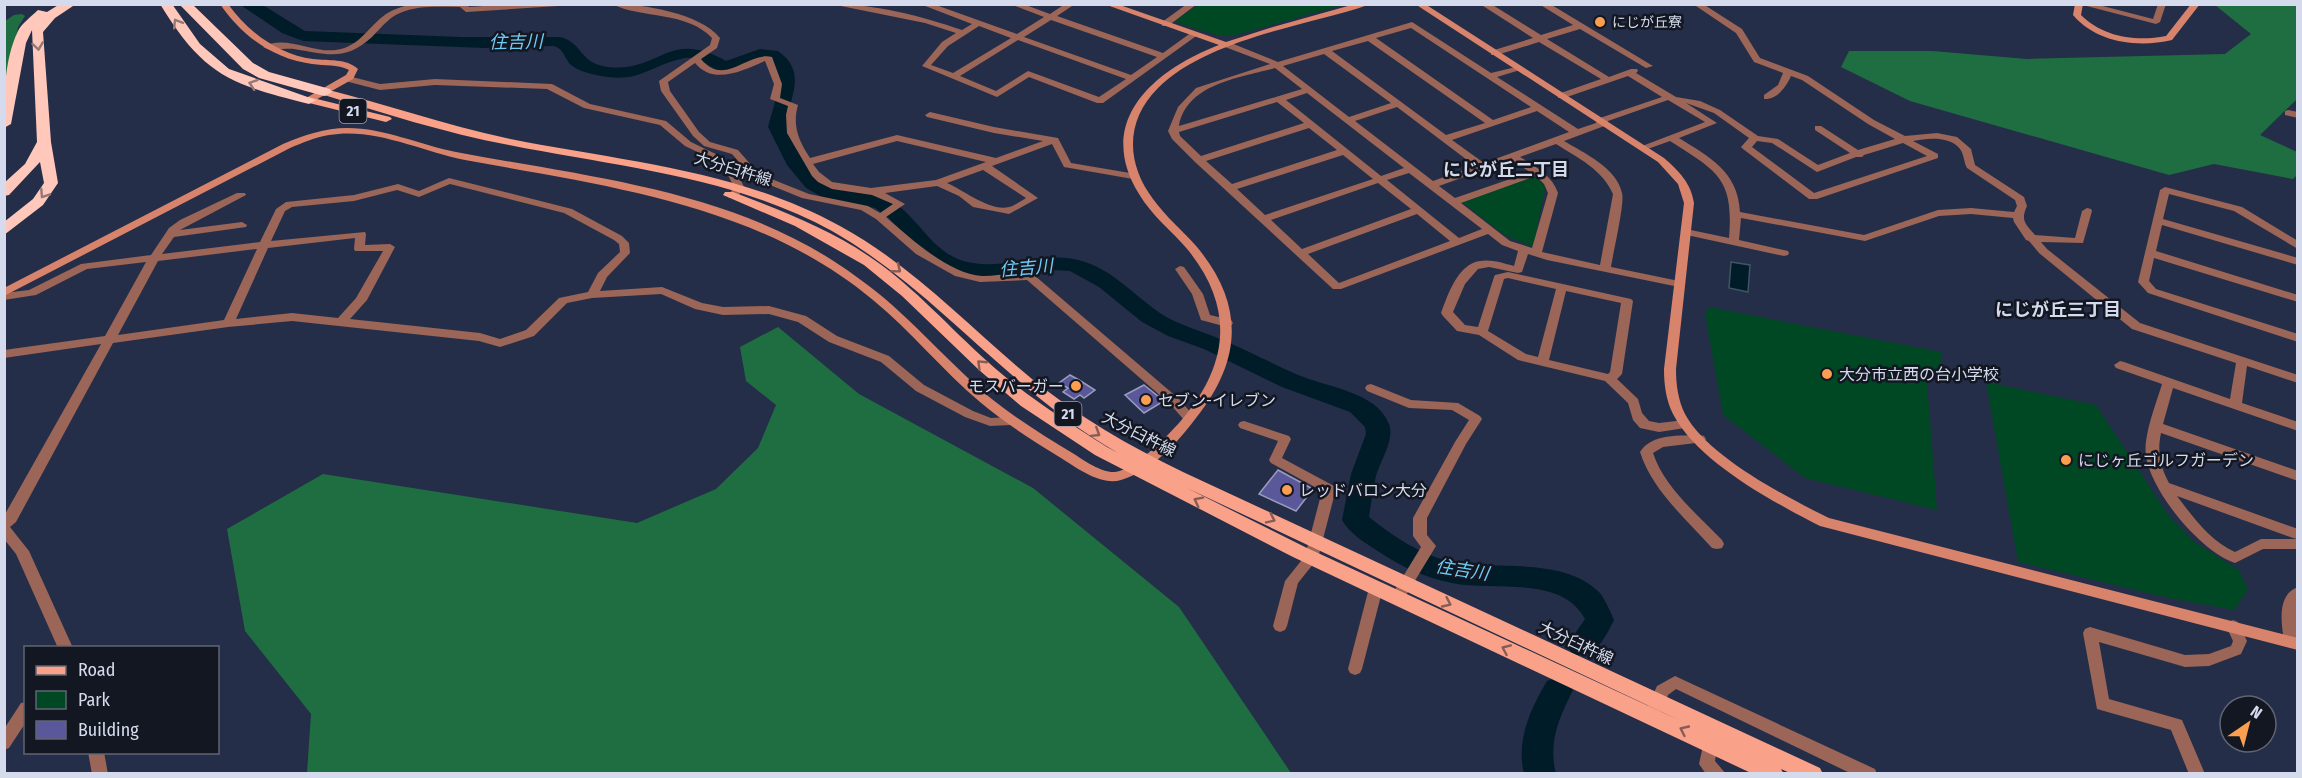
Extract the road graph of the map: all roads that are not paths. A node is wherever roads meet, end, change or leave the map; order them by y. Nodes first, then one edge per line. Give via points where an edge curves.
1 (58, 4) edge
2 (70, 4) edge
3 (166, 4) edge
4 (224, 4) edge
5 (468, 4) edge
6 (558, 4) edge
7 (616, 4) edge
8 (835, 4) edge
9 (924, 4) edge
10 (1014, 4) edge
11 (1071, 4) edge
12 (1108, 4) edge
13 (1193, 4) edge
14 (1366, 4) edge
15 (1419, 4) edge
16 (1484, 4) edge
17 (1543, 4) edge
18 (1697, 4) edge
19 (2081, 4) edge
20 (2162, 4) edge
21 (2196, 4) edge
22 (463, 5) edge
23 (186, 6) edge
24 (1051, 17) junction
25 (979, 23) junction
26 (1165, 24) junction
27 (1580, 26) junction
28 (963, 33) junction
29 (1195, 34) junction
30 (1018, 37) junction
31 (1370, 38) junction
32 (1539, 38) junction
33 (1228, 45) junction
34 (267, 47) junction
35 (1326, 51) junction
36 (1494, 53) junction
37 (702, 55) junction
38 (1163, 56) junction
39 (1277, 65) junction
40 (1517, 68) junction
41 (1788, 72) junction
42 (1629, 73) junction
43 (1490, 76) junction
44 (953, 77) junction
45 (1132, 78) junction
46 (348, 79) junction
47 (1608, 80) junction
48 (1308, 90) junction
49 (325, 92) junction
50 (1561, 96) junction
51 (1767, 97) dead end
52 (1671, 98) junction
53 (1279, 99) junction
54 (309, 100) junction
55 (1398, 104) junction
56 (1538, 108) junction
57 (930, 116) dead end
58 (1348, 120) junction
59 (1602, 122) junction
60 (1492, 123) junction
61 (4, 124) edge
62 (1311, 124) junction
63 (1818, 128) dead end
64 (1173, 131) junction
65 (1577, 133) junction
66 (1672, 138) junction
67 (1755, 138) junction
68 (1906, 138) junction
69 (1444, 139) junction
70 (1054, 140) junction
71 (1557, 140) junction
72 (44, 142) junction
73 (1642, 148) junction
74 (1344, 151) junction
75 (1859, 155) junction
76 (1512, 156) junction
77 (1198, 160) junction
78 (994, 161) junction
79 (808, 162) junction
80 (983, 165) junction
81 (1483, 167) junction
82 (1411, 169) junction
83 (1535, 173) junction
84 (1133, 176) junction
85 (1381, 180) junction
86 (938, 183) junction
87 (1432, 186) junction
88 (1229, 188) junction
89 (4, 192) edge
90 (736, 192) junction
91 (872, 192) junction
92 (241, 195) dead end
93 (1454, 202) junction
94 (1418, 210) junction
95 (2087, 210) dead end
96 (1737, 214) junction
97 (883, 216) junction
98 (2018, 216) junction
99 (1263, 219) junction
100 (2158, 221) junction
101 (242, 225) dead end
102 (4, 230) edge
103 (1490, 230) junction
104 (1686, 232) junction
105 (170, 234) junction
106 (2030, 237) junction
107 (1458, 242) junction
108 (1734, 242) junction
109 (263, 244) junction
110 (2298, 246) edge
111 (1523, 250) junction
112 (1299, 253) junction
113 (1784, 253) dead end
114 (1536, 254) junction
115 (2150, 254) junction
116 (154, 258) junction
117 (2298, 262) edge
118 (1180, 269) dead end
119 (1605, 269) junction
120 (1679, 284) junction
121 (1562, 286) junction
122 (4, 295) edge
123 (592, 295) junction
124 (2298, 299) edge
125 (341, 321) junction
126 (228, 323) junction
127 (1227, 323) junction
128 (1482, 332) junction
129 (2298, 338) edge
130 (109, 340) junction
131 (4, 354) edge
132 (2242, 361) junction
133 (1543, 362) junction
134 (2120, 365) dead end
135 (1609, 378) junction
136 (2298, 379) edge
137 (2168, 383) junction
138 (1371, 388) dead end
139 (2235, 406) junction
140 (1189, 418) junction
141 (1011, 421) junction
142 (1685, 424) junction
143 (1244, 425) dead end
144 (2158, 427) junction
145 (2298, 427) edge
146 (1700, 439) junction
147 (1140, 464) junction
148 (2298, 476) edge
149 (2165, 487) junction
150 (4, 527) edge
151 (2298, 534) edge
152 (1315, 540) junction
153 (1717, 543) dead end
154 (2298, 544) edge
155 (1311, 558) junction
156 (1407, 584) junction
157 (1376, 588) junction
158 (2298, 592) edge
159 (1397, 598) junction
160 (1280, 626) dead end
161 (2233, 626) junction
162 (2294, 642) edge
163 (65, 646) edge
164 (1355, 669) dead end
165 (1658, 701) junction
166 (24, 711) edge
167 (1651, 716) junction
168 (1711, 734) junction
169 (4, 743) edge
170 (96, 754) edge
171 (100, 774) edge
172 (1718, 774) edge
173 (1774, 774) edge
174 (1814, 774) edge
175 (1869, 774) edge
176 (2197, 774) edge

1 - 61 highway via 40,14 25,30
2 -> 72 highway via 51,15 37,32
54 -> 3 highway via 259,87 211,65 180,29
4 - 34 street
5 - 22 street
6 - 22 street via 487,10 466,10
7 - 37 street via 707,28 716,38
8 - 28 street via 927,21
9 - 25 street
10 - 24 street
11 - 24 street
12 - 26 street
13 - 26 street
14 - 33 street
15 - 36 street
16 - 32 street
17 - 27 street
18 - 41 street via 1739,31 1757,60
19 - 20 street via 2156,22
19 - 21 street via 2077,15 2090,26 2113,36 2144,41 2169,38
22 - 34 street via 402,10 343,51 290,44
23 - 49 highway via 248,66 264,75
24 - 30 street
24 - 38 street
25 - 28 street
25 - 30 street
26 - 29 street
27 - 32 street
27 - 42 street via 1649,66
28 - 44 street via 945,44 926,66
29 - 33 street
29 - 38 street
30 - 44 street
30 - 45 street
31 - 35 street
31 - 43 street via 1412,26
31 - 60 street
32 - 36 street
32 - 47 street
33 - 39 street
33 - 84 street via 1178,68 1143,98 1128,133 1127,156
34 - 46 street via 304,60 351,66 354,72
35 - 39 street
35 - 55 street
36 - 40 street
37 - 79 street via 705,68 720,73 769,59 778,84 774,96 794,105 788,118 789,128
37 - 97 street via 663,81 696,134 707,144 735,152 748,170 777,186
38 - 45 street
39 - 48 street
39 - 64 street via 1202,88 1183,106
40 - 43 street
40 - 50 street
41 - 51 street via 1782,86
41 - 68 street via 1805,78 1871,122
42 - 47 street
42 - 52 street
43 - 56 street
44 - 45 street via 997,94 1028,74 1100,101
46 - 49 street
46 - 90 street via 380,87 435,82 549,86 587,106 663,123 688,144 721,160 734,176
47 - 50 street
48 - 53 street
48 - 58 street
49 - 54 street
49 - 90 main road, 大分臼杵線 / 21 via 499,140 664,168
50 - 59 street
52 - 59 street
52 - 66 street via 1712,123
52 - 67 street via 1707,105
53 - 62 street
53 - 64 street
54 - 90 main road, 大分臼杵線 / 21 via 460,139
55 - 58 street
55 - 69 street
56 - 60 street
56 - 65 street
57 - 70 street
58 - 82 street
59 - 65 street
59 - 73 street
60 - 69 street
62 - 74 street
62 - 77 street
63 - 75 street
64 - 77 street
65 - 71 street
66 - 73 street
66 - 96 street via 1724,176 1736,195
67 - 68 street via 1746,147 1814,197 1935,156
67 - 75 street via 1775,141 1816,170
68 - 75 street
68 - 98 street via 1941,137 1960,142 1970,166 2019,199 2022,206
69 - 81 street
70 - 78 street
70 - 84 street via 1067,165
71 - 76 street
71 - 119 street via 1600,168 1616,186 1618,194
72 - 89 highway via 31,166
72 -> 102 highway via 51,183 38,202
73 - 104 street via 1674,171 1688,193
74 - 85 street
74 - 88 street
76 - 81 street
76 - 83 street
77 - 88 street
78 - 79 street via 897,138
78 - 80 street
79 - 91 street via 829,185
80 - 86 street
80 - 86 street via 1033,198 1009,212 977,205
81 - 87 street
82 - 85 street
82 - 87 street
83 - 93 street
83 - 114 street via 1548,181 1553,193
84 - 127 street via 1219,286
85 - 94 street
85 - 99 street
86 - 91 street
87 - 93 street
88 - 99 street
90 - 147 main road, 大分臼杵線 / 21 via 869,262 1026,402 1073,435
91 - 97 street via 900,204
92 - 105 street via 184,222
93 - 103 street
94 - 107 street
94 - 112 street
95 - 106 street via 2079,241
96 - 98 street via 1864,238 1938,213 1971,211
96 - 108 street
97 - 140 street via 920,252 959,273 980,279 1030,277
98 - 106 street
99 - 112 street
100 - 110 street via 2165,190 2173,190 2238,209
100 - 115 street
100 - 117 street
101 - 105 street
103 - 107 street
103 - 111 street
104 - 108 street
104 - 120 street
105 - 116 street
106 - 132 street via 2136,326
107 - 112 street via 1336,287
108 - 113 street
109 - 116 street
109 - 123 street via 281,209 290,204 354,198 398,187 419,194 449,181 568,212 618,238 626,253 602,275
109 - 125 street via 361,234 359,249 390,247 361,300
109 - 126 street
111 - 114 street
111 - 128 street via 1518,270 1482,263 1471,267 1450,303 1447,313 1461,328
114 - 119 street
115 - 124 street
115 - 129 street via 2143,282 2152,291
116 - 122 street via 85,266 32,293
116 - 130 street
118 - 127 street via 1197,294 1205,317
119 - 120 street
120 - 142 street via 1670,379 1672,397
121 - 128 street via 1508,275 1499,277
121 - 133 street
121 - 135 street via 1627,301 1616,374
122 - 141 street via 281,146 328,132 357,131 428,149 655,191 729,214 789,239 874,295
123 - 125 street via 563,300 530,333 500,343 480,337
123 - 141 street via 662,290 699,306 723,311 769,310 802,319 833,339 885,358 920,388 969,414 990,422
125 - 126 street via 292,317
126 - 130 street
127 - 140 street via 1227,338 1213,386
128 - 133 street via 1522,357
130 - 131 street
130 - 150 street
132 - 136 street
132 - 139 street
133 - 135 street
134 - 137 street
135 - 142 street via 1634,402 1634,413 1640,422 1650,428
137 - 139 street
137 - 144 street
138 - 156 street via 1409,404 1454,406 1476,419 1420,518 1420,536 1429,546
139 - 145 street
140 - 147 street
141 - 147 street via 1103,475 1115,477
142 - 146 street
143 - 152 street via 1285,439 1275,460 1329,489
144 - 148 street
144 - 149 street via 2152,456
146 - 153 street via 1649,447 1647,461
146 - 161 street via 1779,500 1825,522
147 -> 152 main road, 大分臼杵線 / 21
155 -> 147 main road, 大分臼杵線 / 21
149 - 151 street
149 - 154 street via 2205,540 2224,555 2235,558 2261,544
150 - 163 street via 22,551
152 - 155 street
152 - 156 main road, 大分臼杵線 / 21
155 - 157 main road, 大分臼杵線 / 21
155 - 160 street via 1292,581
156 - 159 street
156 -> 165 main road, 大分臼杵線 / 21
157 - 159 main road, 大分臼杵線 / 21
157 - 164 street
158 - 162 street via 2288,614
167 -> 159 main road, 大分臼杵線 / 21
161 - 162 street
161 - 176 street via 2240,641 2236,650 2209,660 2185,661 2090,633 2102,704 2177,725
165 - 167 street
165 - 168 main road, 大分臼杵線 / 21
165 - 175 street via 1662,692 1675,682
166 - 169 street
168 -> 167 main road, 大分臼杵線 / 21
168 - 172 street via 1707,764
168 - 173 main road, 大分臼杵線 / 21
168 - 174 main road, 大分臼杵線 / 21
170 - 171 street

